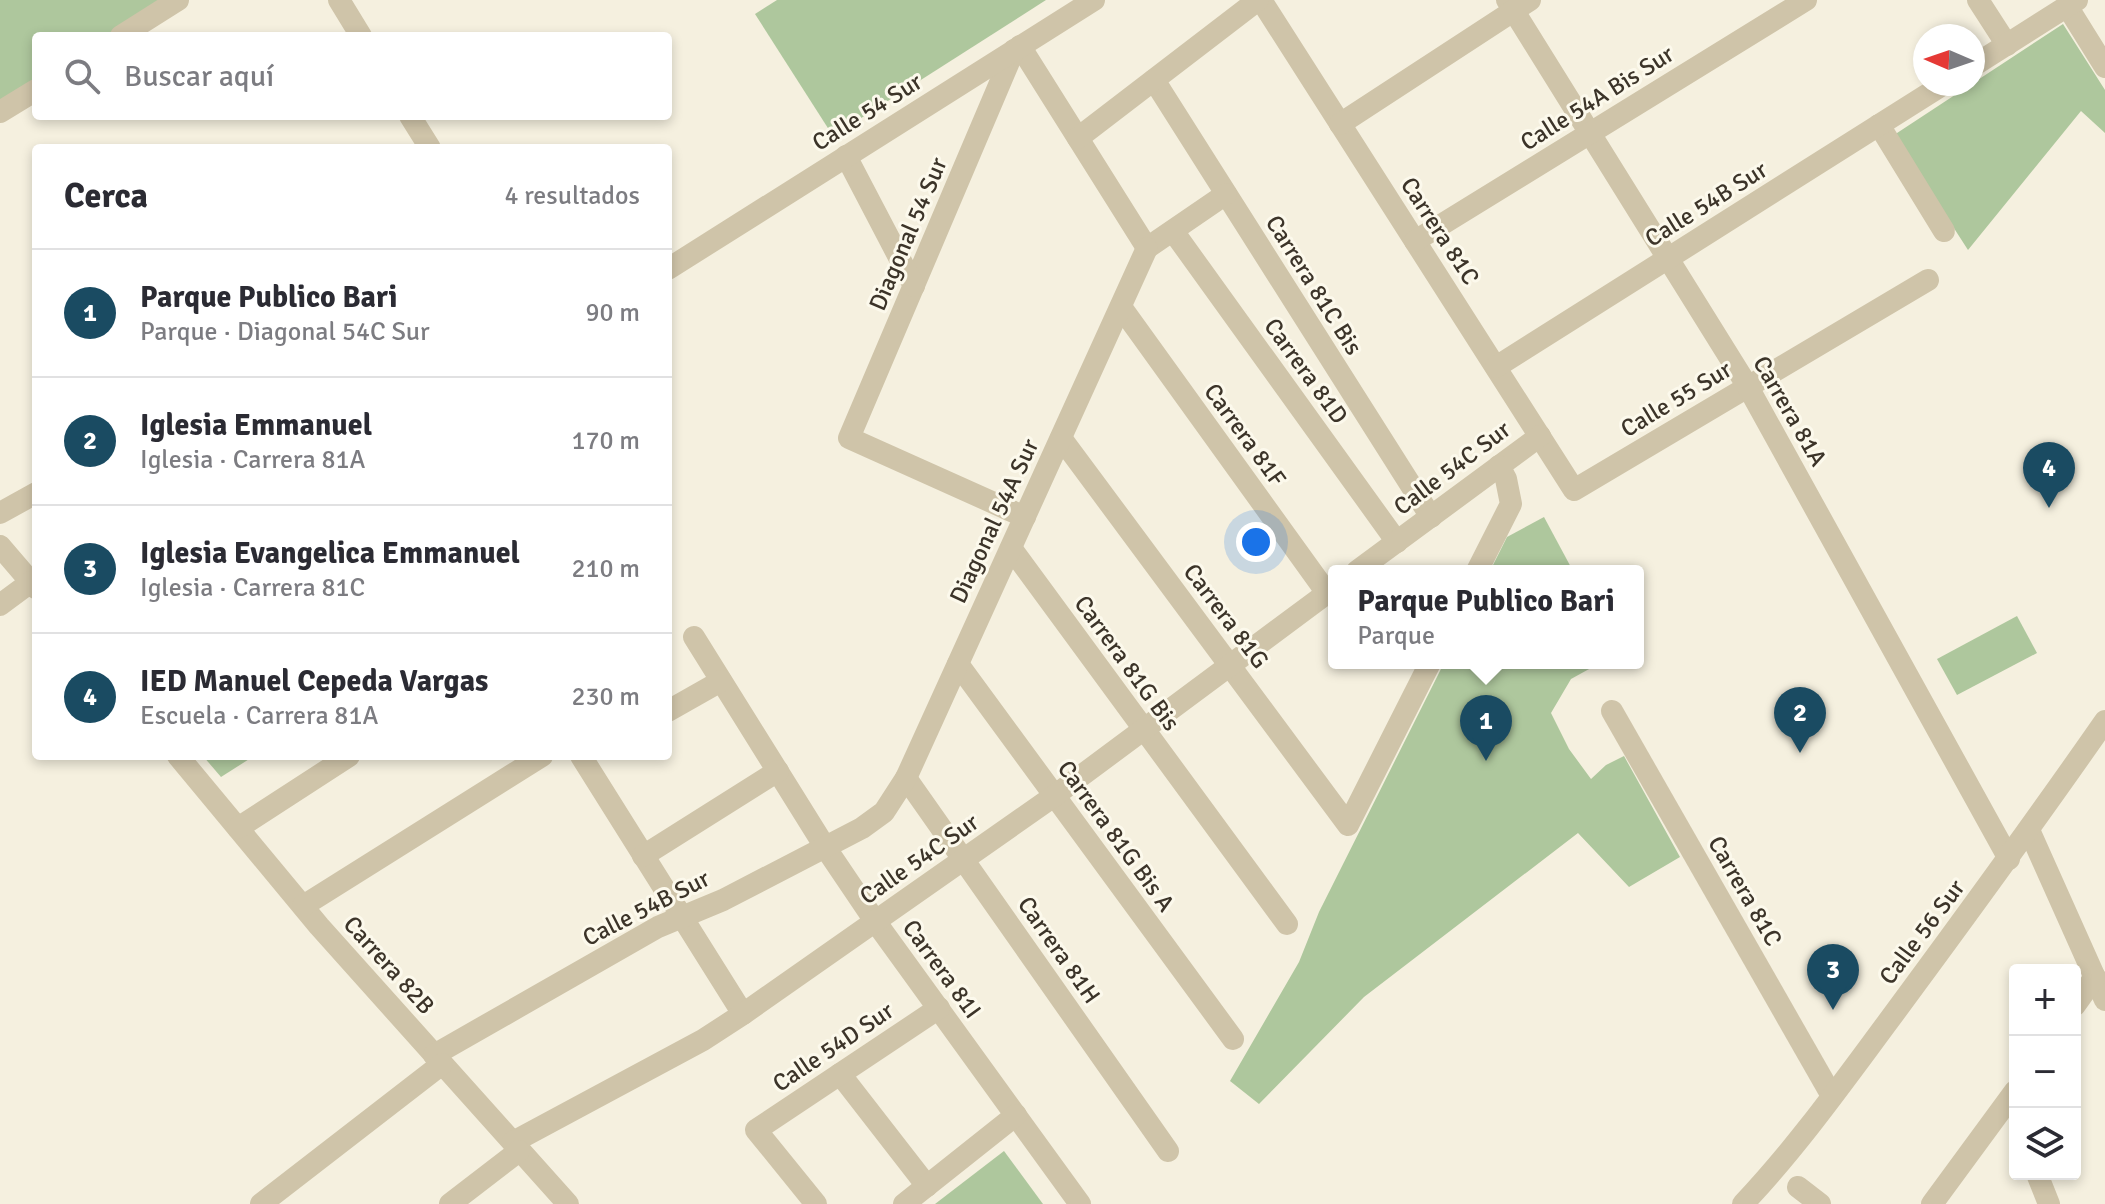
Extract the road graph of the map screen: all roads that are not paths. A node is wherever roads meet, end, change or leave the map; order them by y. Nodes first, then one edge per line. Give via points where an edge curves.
1 (178, 0) edge
2 (339, 0) edge
3 (1094, 0) edge
4 (1260, 0) edge
5 (1806, 0) edge
6 (1978, 0) edge
7 (2072, 3) edge
8 (1517, 4) edge
9 (127, 32) edge
10 (359, 32) edge
11 (2007, 45) junction
12 (1017, 48) junction
13 (1985, 59) edge
14 (2105, 67) edge
15 (1154, 80) junction
16 (32, 92) edge
17 (1925, 96) edge
18 (0, 112) edge
19 (412, 120) edge
20 (1340, 124) junction
21 (1879, 125) junction
22 (1590, 133) junction
23 (1078, 138) junction
24 (428, 144) edge
25 (846, 156) junction
26 (1226, 194) junction
27 (1173, 231) junction
28 (1944, 231) dead end
29 (1415, 241) junction
30 (1147, 248) junction
31 (1668, 258) junction
32 (672, 266) edge
33 (1928, 280) dead end
34 (914, 286) junction
35 (1121, 307) junction
36 (1496, 367) junction
37 (1748, 387) junction
38 (1540, 436) junction
39 (1061, 438) junction
40 (1499, 466) junction
41 (1574, 490) joint
42 (32, 495) edge
43 (0, 513) edge
44 (1025, 517) junction
45 (1431, 517) junction
46 (1397, 542) junction
47 (0, 546) edge
48 (1011, 548) junction
49 (1365, 565) edge
50 (1480, 565) edge
51 (32, 584) edge
52 (32, 586) edge
53 (1328, 587) edge
54 (1328, 593) edge
55 (0, 605) edge
56 (694, 637) dead end
57 (958, 664) junction
58 (1230, 665) junction
59 (1427, 669) edge
60 (721, 681) junction
61 (672, 709) edge
62 (1612, 711) dead end
63 (2105, 721) edge
64 (1143, 729) junction
65 (181, 760) edge
66 (343, 760) edge
67 (536, 760) edge
68 (587, 760) edge
69 (778, 771) junction
70 (906, 778) junction
71 (1054, 796) junction
72 (884, 812) joint
73 (238, 828) junction
74 (2029, 830) junction
75 (825, 847) junction
76 (643, 856) junction
77 (2009, 859) junction
78 (964, 860) junction
79 (303, 906) junction
80 (682, 916) junction
81 (875, 921) junction
82 (1287, 924) dead end
83 (2095, 977) junction
84 (2081, 997) edge
85 (2105, 1000) edge
86 (939, 1008) junction
87 (743, 1014) junction
88 (1233, 1039) dead end
89 (438, 1059) junction
90 (840, 1074) junction
91 (1832, 1096) junction
92 (2009, 1107) edge
93 (1016, 1115) junction
94 (516, 1146) junction
95 (1168, 1151) dead end
96 (2039, 1180) edge
97 (927, 1186) junction
98 (1798, 1187) dead end
99 (261, 1204) edge
100 (450, 1204) edge
101 (568, 1204) edge
102 (816, 1204) edge
103 (904, 1204) edge
104 (1080, 1204) edge
105 (1743, 1204) edge
106 (1820, 1204) edge
107 (1932, 1204) edge
108 (2049, 1204) edge

1 - 9 street
2 - 10 street
3 - 12 street, Calle 54 Sur
4 - 15 street
4 - 20 street, Carrera 81C
5 - 22 street, Calle 54A Bis Sur
6 - 11 street
7 - 11 street
7 - 14 street
8 - 20 street
8 - 22 street, Carrera 81A
11 - 13 street
12 - 23 street
12 - 25 street, Calle 54 Sur
12 - 34 street, Diagonal 54 Sur
15 - 23 street
15 - 26 street, Carrera 81C Bis
16 - 18 street
17 - 21 street, Calle 54B Sur
19 - 24 street
20 - 29 street, Carrera 81C
21 - 28 street
21 - 31 street, Calle 54B Sur
22 - 29 street, Calle 54A Bis Sur
22 - 31 street, Carrera 81A
23 - 30 street
25 - 32 street, Calle 54 Sur
25 - 34 street
26 - 27 street
26 - 45 street, Carrera 81C Bis
27 - 30 street
27 - 46 street, Carrera 81D
29 - 36 street, Carrera 81C
30 - 35 street, Diagonal 54A Sur
31 - 36 street, Calle 54B Sur
31 - 37 street, Carrera 81A
33 - 37 street, Calle 55 Sur
34 - 44 street, Diagonal 54 Sur via 849,438
35 - 39 street, Diagonal 54A Sur
35 - 53 street, Carrera 81F
36 - 38 street, Carrera 81C
37 - 41 street, Calle 55 Sur
37 - 77 street, Carrera 81A
38 - 40 street, Calle 54C Sur
38 - 41 street, Carrera 81C
39 - 44 street, Diagonal 54A Sur
39 - 58 street, Carrera 81G
40 - 45 street, Calle 54C Sur
40 - 50 street via 1511,504
42 - 43 street
44 - 48 street, Diagonal 54A Sur
45 - 46 street, Calle 54C Sur
46 - 49 street, Calle 54C Sur
47 - 51 street
48 - 57 street, Diagonal 54A Sur
48 - 64 street, Carrera 81G Bis
52 - 55 street
54 - 58 street, Calle 54C Sur
56 - 60 street, Carrera 81I
57 - 70 street, Diagonal 54A Sur
57 - 71 street, Carrera 81G Bis A
58 - 59 street, Carrera 81G via 1348,825
58 - 64 street, Calle 54C Sur
60 - 61 street
60 - 69 street, Carrera 81I
62 - 91 street, Carrera 81C
63 - 74 street, Calle 56 Sur
64 - 71 street, Calle 54C Sur
64 - 82 street, Carrera 81G Bis
65 - 73 street, Carrera 82B
66 - 73 street
67 - 79 street
68 - 76 street
69 - 75 street, Carrera 81I
69 - 76 street
70 - 72 street, Diagonal 54A Sur
70 - 78 street, Carrera 81H
71 - 78 street, Calle 54C Sur
71 - 88 street, Carrera 81G Bis A
72 - 75 street, Calle 54B Sur
73 - 79 street, Carrera 82B
74 - 77 street, Calle 56 Sur
74 - 83 street
75 - 80 street, Calle 54B Sur
75 - 81 street, Carrera 81I
76 - 80 street
77 - 91 street, Calle 56 Sur
78 - 81 street, Calle 54C Sur
78 - 95 street, Carrera 81H
79 - 89 street, Carrera 82B
80 - 87 street
80 - 89 street, Calle 54B Sur
81 - 86 street, Carrera 81I
81 - 87 street, Calle 54C Sur
83 - 84 street
83 - 85 street
86 - 90 street, Calle 54D Sur
86 - 93 street, Carrera 81I
87 - 94 street, Calle 54C Sur
89 - 94 street, Carrera 82B
89 - 99 street, Calle 54B Sur
90 - 97 street
90 - 102 street, Calle 54D Sur via 756,1130
91 - 105 street, Calle 56 Sur
92 - 107 street
93 - 97 street
93 - 104 street, Carrera 81I
94 - 100 street, Calle 54C Sur
94 - 101 street, Carrera 82B
96 - 108 street
97 - 103 street
98 - 106 street

